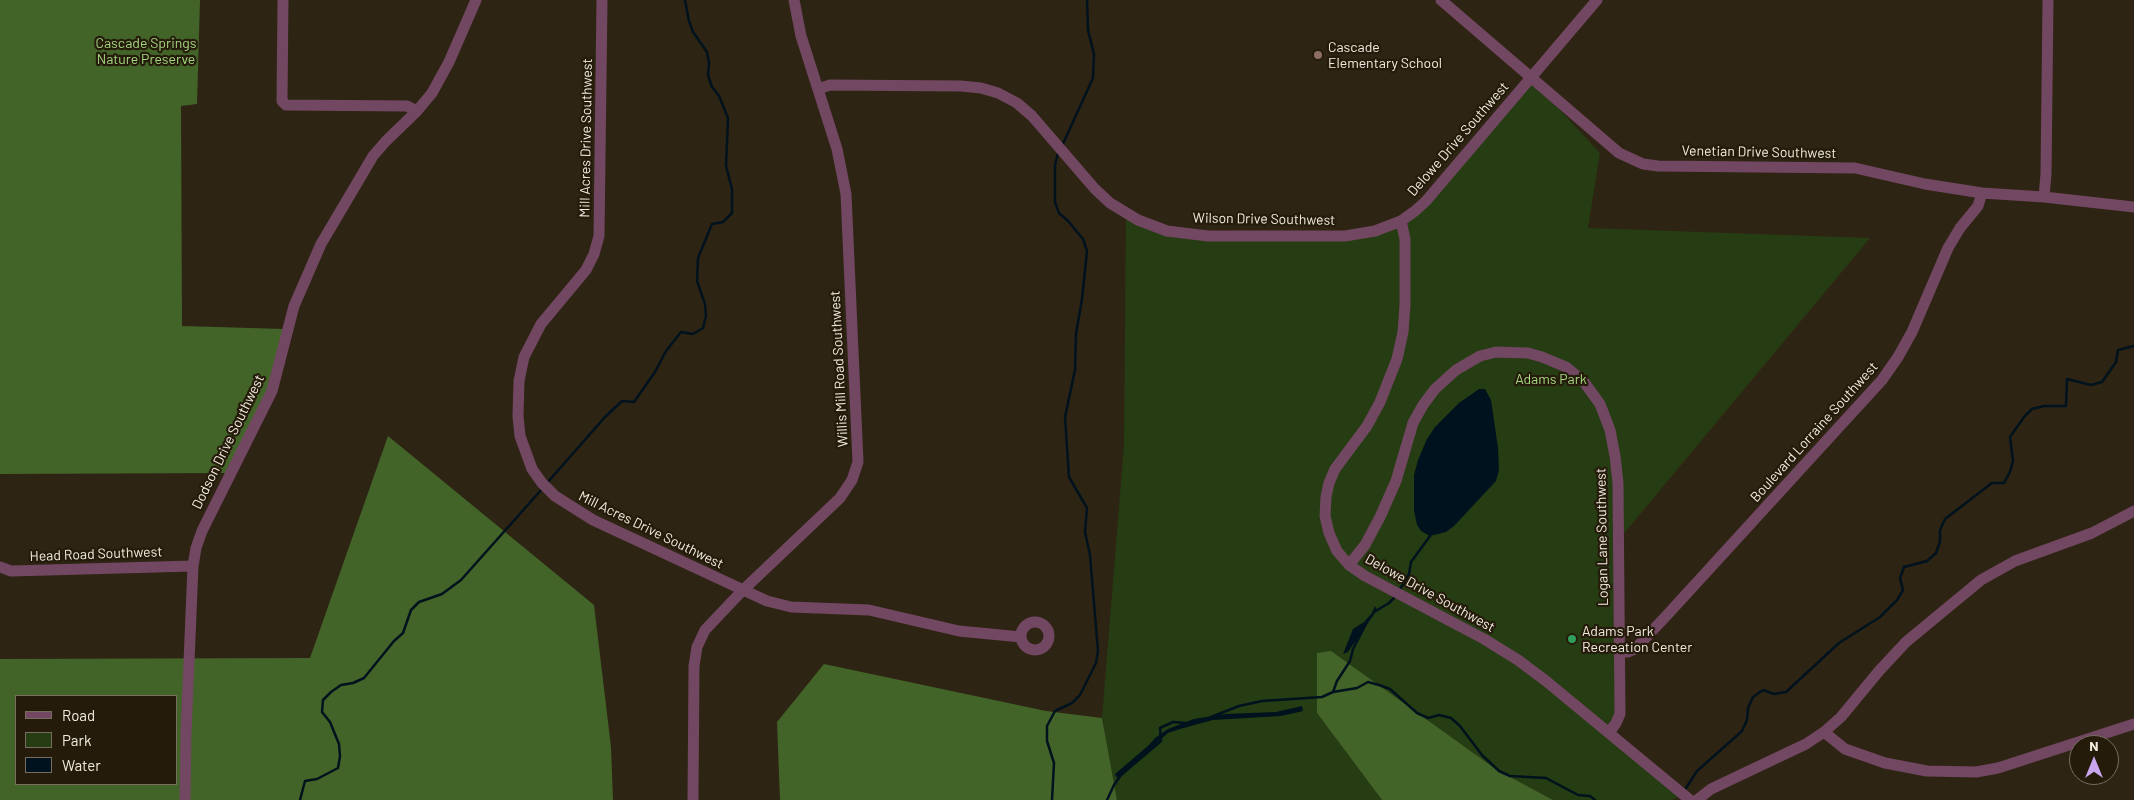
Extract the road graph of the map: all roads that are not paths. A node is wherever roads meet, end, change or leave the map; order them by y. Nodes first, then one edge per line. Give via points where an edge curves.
1 (283, 0) edge
2 (476, 0) edge
3 (602, 0) edge
4 (794, 0) edge
5 (1441, 0) edge
6 (1597, 0) edge
7 (2048, 0) edge
8 (1531, 78) junction
9 (818, 88) junction
10 (417, 111) junction
11 (1982, 193) junction
12 (2044, 197) junction
13 (2134, 207) edge
14 (1401, 221) junction
15 (2134, 511) edge
16 (1349, 565) junction
17 (193, 566) junction
18 (0, 567) edge
19 (742, 591) junction
20 (1021, 637) dead end
21 (1619, 652) junction
22 (2134, 724) edge
23 (1824, 732) junction
24 (1609, 733) junction
25 (185, 800) edge
26 (693, 800) edge
27 (1690, 800) edge
28 (1697, 800) edge

1 - 10 street via 282,101 286,105 407,106
2 - 10 street, Dodson Drive Southwest via 432,94
3 - 19 street, Mill Acres Drive Southwest via 599,236 586,270 541,324 524,357 519,381 520,436 537,476 568,506
4 - 9 street, Willis Mill Road Southwest
5 - 8 street, Venetian Drive Southwest
6 - 8 street, Delowe Drive Southwest
7 - 12 street
8 - 11 street, Venetian Drive Southwest via 1619,153 1643,164 1854,168
8 - 14 street, Delowe Drive Southwest via 1426,201
9 - 14 street, Wilson Drive Southwest via 830,85 961,86 998,93 1032,116 1110,202 1138,220 1167,231 1208,236 1344,236 1376,231
9 - 19 street, Willis Mill Road Southwest via 837,149 846,194 858,462 852,480 840,498
10 - 17 street, Dodson Drive Southwest via 373,156 321,244 294,306 272,391 202,531
11 - 12 street, Venetian Drive Southwest
11 - 21 street, Boulevard Lorraine Southwest via 1978,206 1948,248 1912,332 1882,380 1635,649
12 - 13 street, Venetian Drive Southwest
14 - 16 street, Delowe Drive Southwest via 1405,239 1406,305 1397,359 1380,402 1335,469 1326,497 1325,516 1329,533
15 - 23 street via 2092,533 2015,561 1981,580 1906,642
16 - 21 street, Logan Lane Southwest via 1365,545 1380,517 1396,481 1413,423 1435,389 1456,370 1480,356 1512,352 1542,356 1566,367 1584,382 1600,404 1610,430 1618,483
16 - 24 street, Delowe Drive Southwest via 1518,660
17 - 18 street, Head Road Southwest via 11,571
17 - 25 street, Dodson Drive Southwest
19 - 20 street, Mill Acres Drive Southwest via 791,606 869,610 959,632
19 - 26 street, Willis Mill Road Southwest via 705,630 697,647 694,666
21 - 24 street, Logan Lane Southwest via 1620,714
22 - 23 street via 1998,768 1976,772 1927,771 1885,763 1846,749
23 - 28 street via 1806,744 1711,789
24 - 27 street, Delowe Drive Southwest

